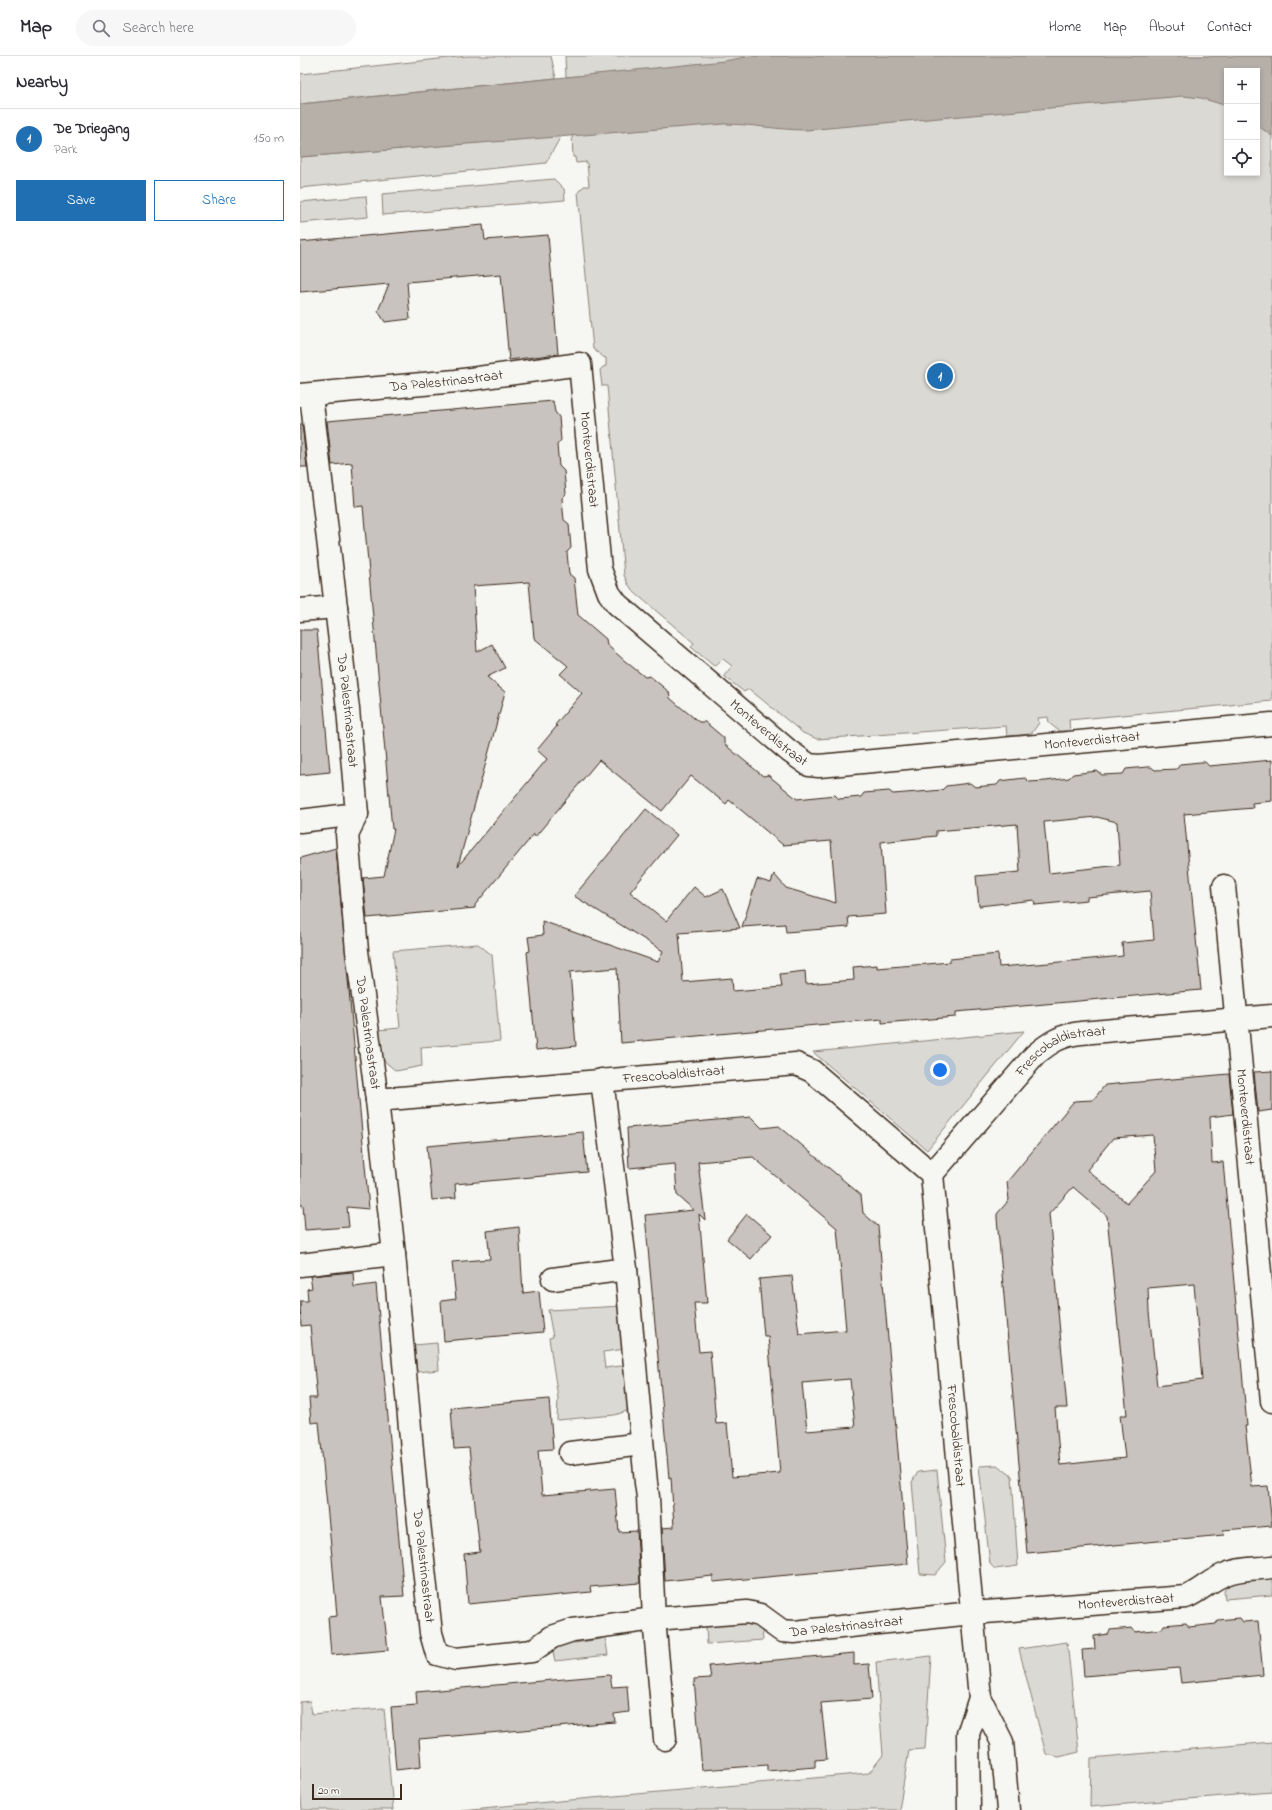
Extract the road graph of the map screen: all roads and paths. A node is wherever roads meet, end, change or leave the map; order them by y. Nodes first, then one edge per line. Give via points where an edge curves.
1 (580, 364) joint
2 (306, 395) edge
3 (336, 607) junction
4 (300, 610) edge
5 (1272, 724) edge
6 (357, 814) junction
7 (300, 821) edge
8 (1224, 886) dead end
9 (1272, 1016) edge
10 (1236, 1019) junction
11 (602, 1080) junction
12 (377, 1100) junction
13 (932, 1174) junction
14 (1263, 1214) edge
15 (394, 1254) junction
16 (300, 1265) edge
17 (626, 1269) junction
18 (553, 1279) dead end
19 (1272, 1395) edge
20 (1272, 1401) edge
21 (642, 1444) junction
22 (570, 1453) dead end
23 (1272, 1567) edge
24 (972, 1612) junction
25 (654, 1619) junction
26 (980, 1698) junction
27 (665, 1739) dead end
28 (969, 1810) edge
29 (1008, 1810) edge

1 - 2 street, Da Palestrinastraat via 456,381
1 - 5 street, Monteverdistraat via 600,569 609,593 617,604 789,751 809,765
2 - 3 street, Da Palestrinastraat via 326,512
3 - 4 street
3 - 6 street, Da Palestrinastraat
6 - 7 street
6 - 12 street, Da Palestrinastraat via 347,834 357,950
8 - 10 street
9 - 10 street, Frescobaldistraat
10 - 13 street, Frescobaldistraat via 1070,1034 1059,1038 1035,1055
10 - 14 street, Monteverdistraat
11 - 12 street, Frescobaldistraat
11 - 13 street, Frescobaldistraat via 796,1064 812,1071
11 - 17 street
12 - 15 street, Da Palestrinastraat
13 - 24 street, Frescobaldistraat
14 - 19 street, Monteverdistraat
15 - 16 street
15 - 25 street, Da Palestrinastraat via 430,1625 437,1654 456,1659 532,1651 552,1637 573,1630
17 - 18 street
17 - 21 street
19 - 20 street, Monteverdistraat
21 - 22 street
21 - 25 street via 648,1497
23 - 24 street, Monteverdistraat via 1227,1573 1197,1593 1186,1597
24 - 25 street, Da Palestrinastraat via 794,1632 782,1631 760,1615 747,1612
24 - 26 street, Frescobaldistraat
25 - 27 street
26 - 28 street, Frescobaldistraat via 968,1734
26 - 29 street, Frescobaldistraat via 1002,1742

